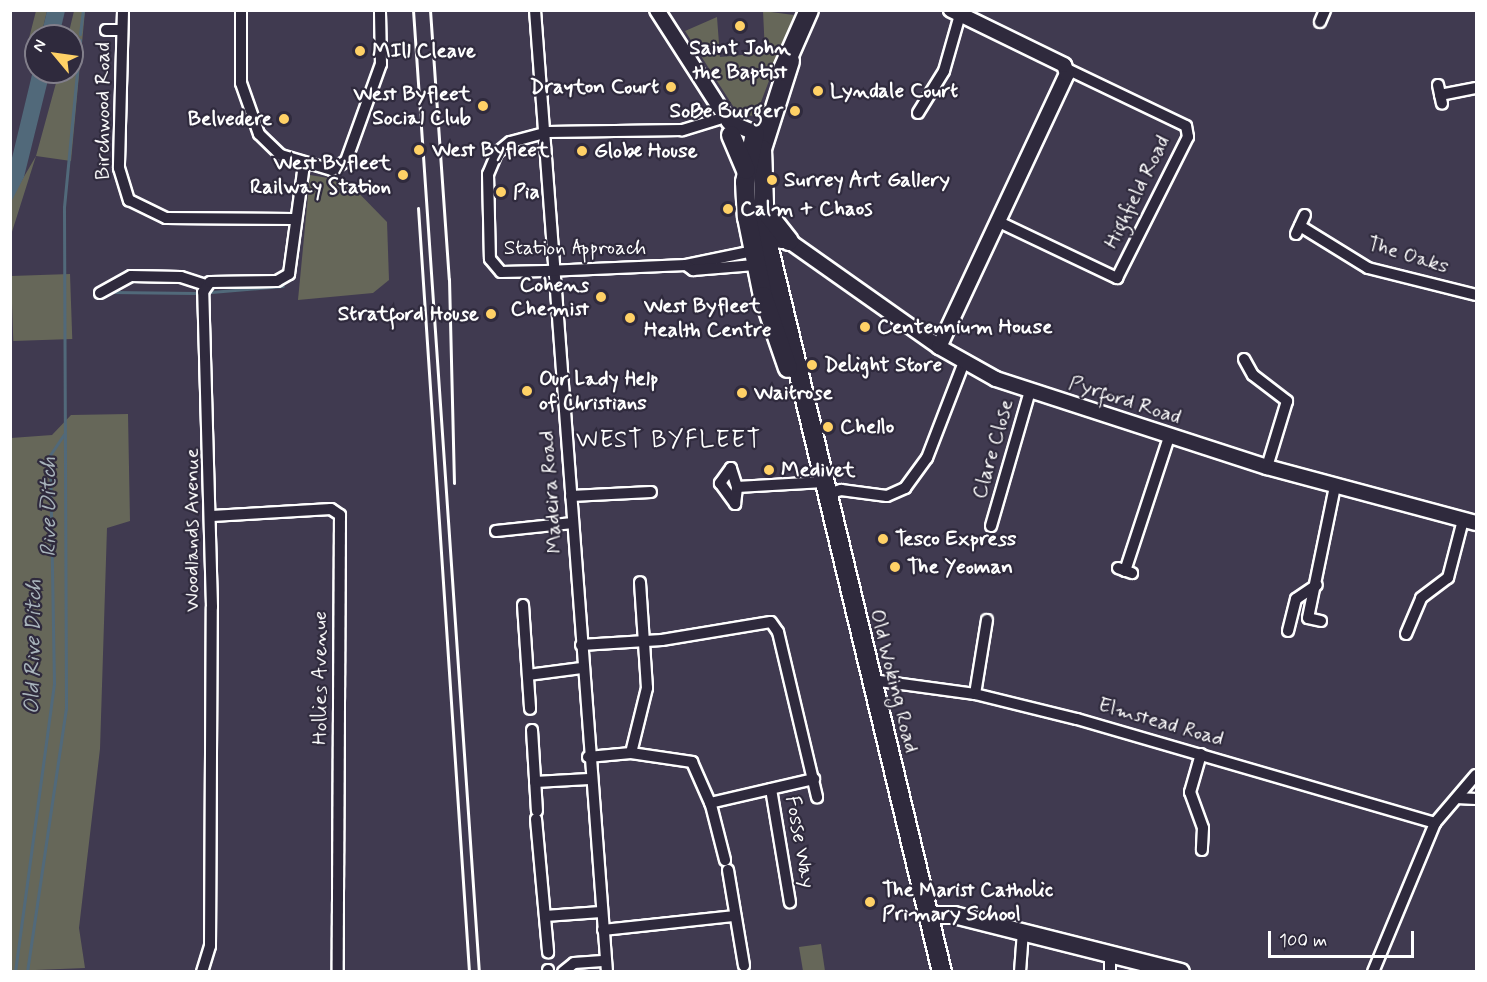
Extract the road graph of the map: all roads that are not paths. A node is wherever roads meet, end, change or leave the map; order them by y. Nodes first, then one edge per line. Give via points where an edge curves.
1 (241, 10) edge
2 (380, 10) edge
3 (535, 10) edge
4 (657, 10) edge
5 (809, 10) edge
6 (1325, 10) edge
7 (123, 11) edge
8 (956, 13) edge
9 (1320, 22) dead end
10 (106, 30) dead end
11 (122, 30) junction
12 (1067, 69) junction
13 (1476, 88) edge
14 (1440, 95) dead end
15 (918, 113) dead end
16 (719, 114) junction
17 (548, 132) junction
18 (731, 135) junction
19 (759, 140) junction
20 (304, 165) junction
21 (746, 170) junction
22 (762, 206) junction
23 (293, 219) junction
24 (999, 222) junction
25 (1300, 225) dead end
26 (791, 242) junction
27 (762, 255) junction
28 (557, 271) junction
29 (206, 285) junction
30 (100, 293) dead end
31 (1476, 295) edge
32 (939, 347) junction
33 (964, 362) junction
34 (1244, 368) dead end
35 (1030, 391) junction
36 (1169, 437) junction
37 (1267, 467) junction
38 (737, 487) dead end
39 (1335, 487) junction
40 (825, 488) junction
41 (651, 492) dead end
42 (571, 496) junction
43 (212, 516) junction
44 (996, 521) dead end
45 (1470, 522) edge
46 (573, 523) junction
47 (519, 529) junction
48 (496, 531) dead end
49 (520, 542) dead end
50 (1125, 571) dead end
51 (640, 582) dead end
52 (1317, 585) junction
53 (523, 605) dead end
54 (987, 620) dead end
55 (1321, 621) dead end
56 (1411, 630) dead end
57 (1288, 631) dead end
58 (645, 642) junction
59 (581, 645) junction
60 (582, 668) junction
61 (528, 675) junction
62 (872, 680) junction
63 (975, 694) junction
64 (530, 709) dead end
65 (532, 730) dead end
66 (631, 753) junction
67 (1202, 754) junction
68 (588, 757) junction
69 (1476, 775) edge
70 (589, 779) junction
71 (814, 779) junction
72 (536, 782) junction
73 (771, 789) junction
74 (818, 797) dead end
75 (1457, 798) junction
76 (1476, 799) edge
77 (710, 803) junction
78 (1435, 823) junction
79 (1202, 850) dead end
80 (790, 902) dead end
81 (601, 912) junction
82 (930, 915) junction
83 (545, 916) junction
84 (735, 916) junction
85 (603, 930) junction
86 (1023, 931) junction
87 (548, 951) dead end
88 (1110, 953) junction
89 (606, 966) edge
90 (744, 966) dead end
91 (202, 972) edge
92 (338, 972) edge
93 (562, 972) edge
94 (942, 972) edge
95 (1020, 972) edge
96 (1110, 972) edge
97 (1181, 972) edge
98 (1373, 972) edge

1 - 20 street via 240,73 251,117 267,145
2 - 20 street via 381,64 343,165 332,170
3 - 17 street, Madeira Road
4 - 16 street
5 - 19 main road
6 - 9 street
7 - 11 street, Birchwood Road
8 - 12 street, Highfield Road
8 - 15 street via 944,71
10 - 11 street, Birchwood Road
11 - 23 street, Birchwood Road via 119,168 131,203 166,218
12 - 24 street
12 - 24 street, Highfield Road via 1186,126 1188,137 1117,278
13 - 14 street
16 - 17 street via 682,130
16 - 18 street
16 - 19 street
17 - 28 street, Madeira Road
17 - 28 street, Station Approach via 517,139 497,153 488,174 487,232 497,270
18 - 19 street
18 - 21 main road
19 - 21 main road, Old Woking Road
19 - 22 main road, Old Woking Road
20 - 23 street
21 - 27 main road, Old Woking Road
22 - 26 main road
22 - 27 main road, Old Woking Road
23 - 29 street via 292,268 284,279
24 - 32 street
25 - 31 street, The Oaks via 1368,268
26 - 27 street
26 - 32 street, Pyrford Road
27 - 28 street, Station Approach via 686,265
27 - 40 main road, Old Woking Road
28 - 42 street, Madeira Road
29 - 30 street via 192,278 131,276
29 - 43 street, Woodlands Avenue
32 - 33 street, Pyrford Road
33 - 35 street, Pyrford Road
33 - 40 street via 927,458 905,488 886,496
34 - 37 street via 1287,401
35 - 36 street, Pyrford Road
35 - 44 street, Clare Close
36 - 37 street, Pyrford Road
36 - 50 street
37 - 39 street, Pyrford Road
38 - 40 street
39 - 45 street, Pyrford Road
39 - 52 street via 1318,552
40 - 62 main road, Old Woking Road
41 - 42 street
42 - 46 street, Madeira Road
43 - 91 street, Woodlands Avenue via 210,946
43 - 92 street, Hollies Avenue via 330,509 340,515
45 - 56 street via 1448,578 1421,597
46 - 47 street
46 - 59 street, Madeira Road
47 - 48 street
47 - 49 street
51 - 58 street
52 - 55 street via 1308,618
52 - 57 street via 1296,599
53 - 61 street
54 - 63 street
58 - 59 street
58 - 66 street via 647,688
58 - 71 street via 773,624
59 - 60 street, Madeira Road
60 - 61 street
60 - 68 street, Madeira Road
61 - 64 street
62 - 63 street, Elmstead Road
62 - 82 main road, Old Woking Road
63 - 67 street, Elmstead Road
65 - 72 street
66 - 68 street
66 - 77 street via 692,762
67 - 78 street, Elmstead Road
67 - 79 street via 1190,792 1203,828
68 - 70 street, Madeira Road
69 - 75 street
70 - 72 street
70 - 81 street, Madeira Road
71 - 73 street
71 - 74 street
72 - 83 street
73 - 77 street
73 - 80 street, Fosse Way
75 - 76 street
75 - 78 street
77 - 84 street
78 - 98 street
81 - 83 street
81 - 85 street, Madeira Road
82 - 86 main road via 954,915
82 - 94 main road, Old Woking Road
83 - 87 street
84 - 85 street
84 - 90 street
85 - 89 street, Madeira Road
86 - 88 main road
86 - 95 street
88 - 96 street
88 - 97 main road
89 - 93 street via 574,963

